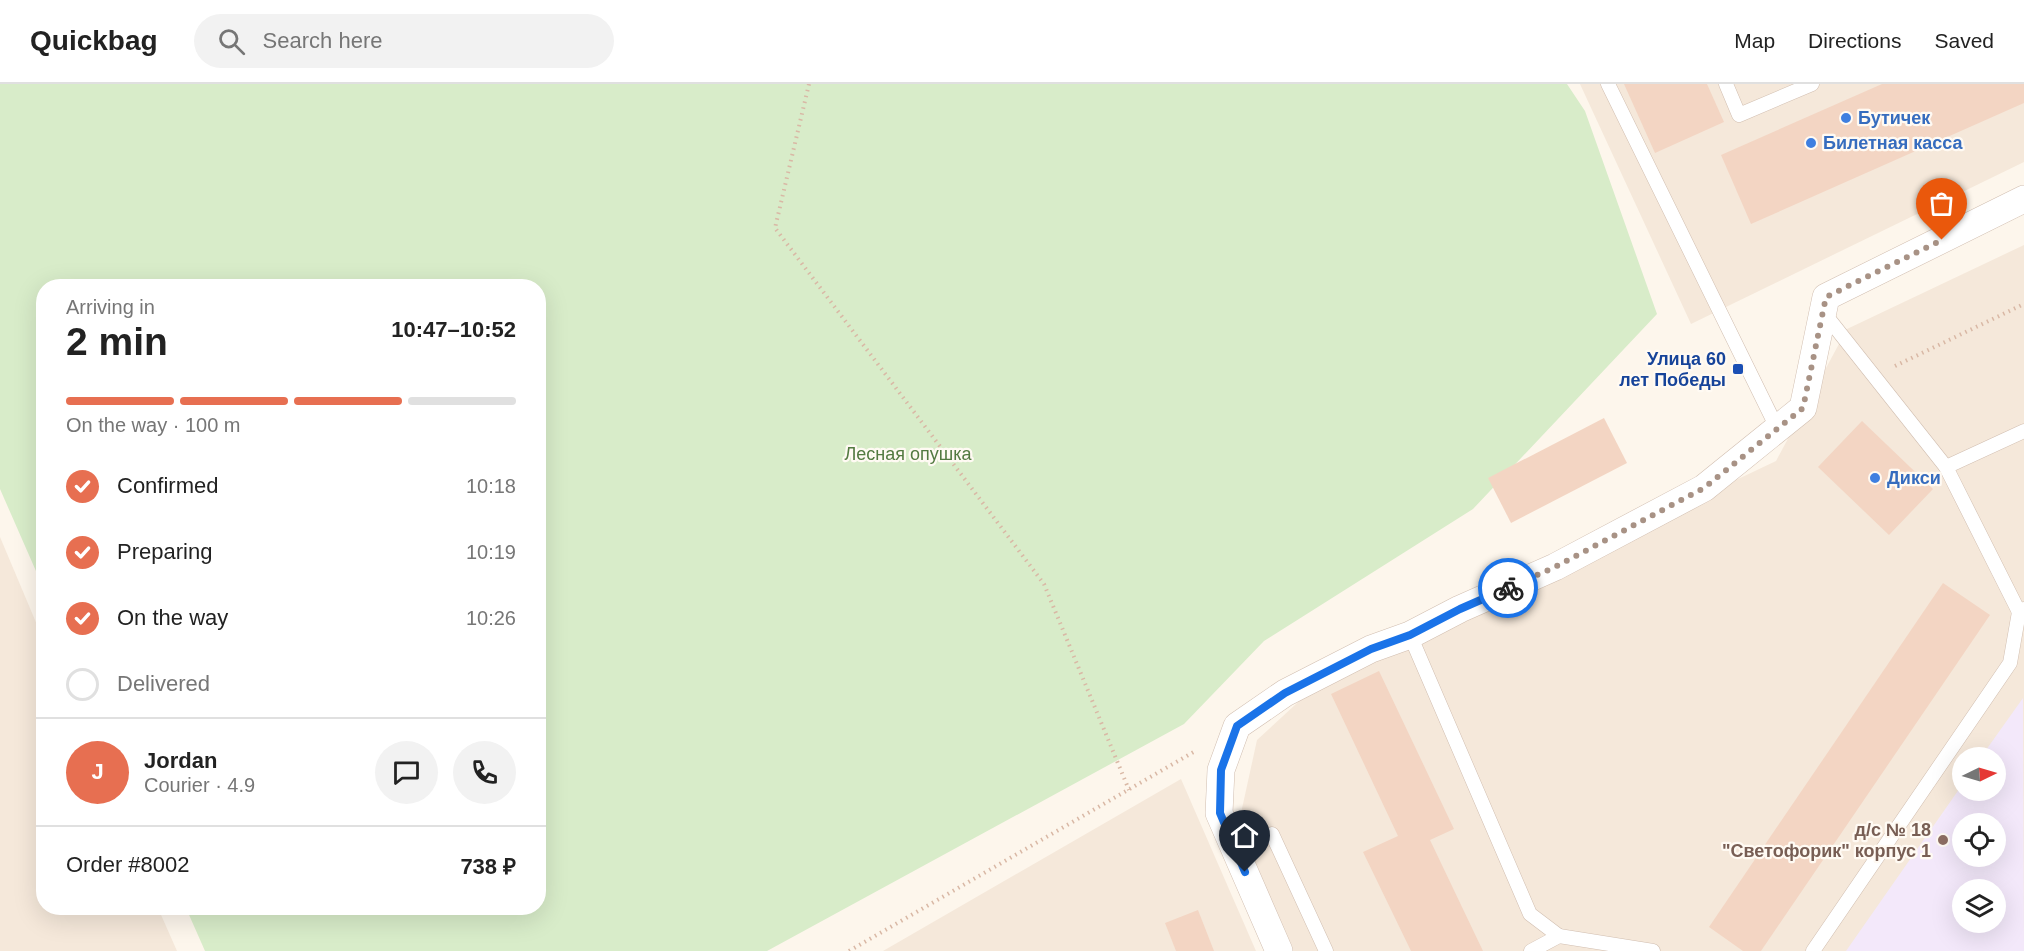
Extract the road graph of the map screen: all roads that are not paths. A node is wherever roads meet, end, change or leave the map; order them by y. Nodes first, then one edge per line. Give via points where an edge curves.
1 (1608, 84) edge
2 (1726, 84) edge
3 (1812, 84) edge
4 (2024, 199) edge
5 (1822, 312) junction
6 (1777, 428) junction
7 (2024, 431) edge
8 (1946, 467) junction
9 (2022, 610) edge
10 (1410, 635) junction
11 (1272, 834) dead end
12 (1559, 936) junction
13 (1279, 951) edge
14 (1326, 951) edge
15 (1531, 951) edge
16 (1653, 951) edge
17 (1813, 951) edge

1 - 6 lane
2 - 3 lane via 1739,115
4 - 5 street via 1826,297
5 - 6 street via 1803,408
5 - 8 lane
6 - 10 street via 1704,488 1555,567
7 - 8 lane
8 - 9 lane
9 - 17 lane via 2010,663
10 - 12 lane via 1530,914
10 - 13 street via 1371,649 1285,693 1237,726 1221,770 1220,813
11 - 14 lane
12 - 15 lane
12 - 16 lane

